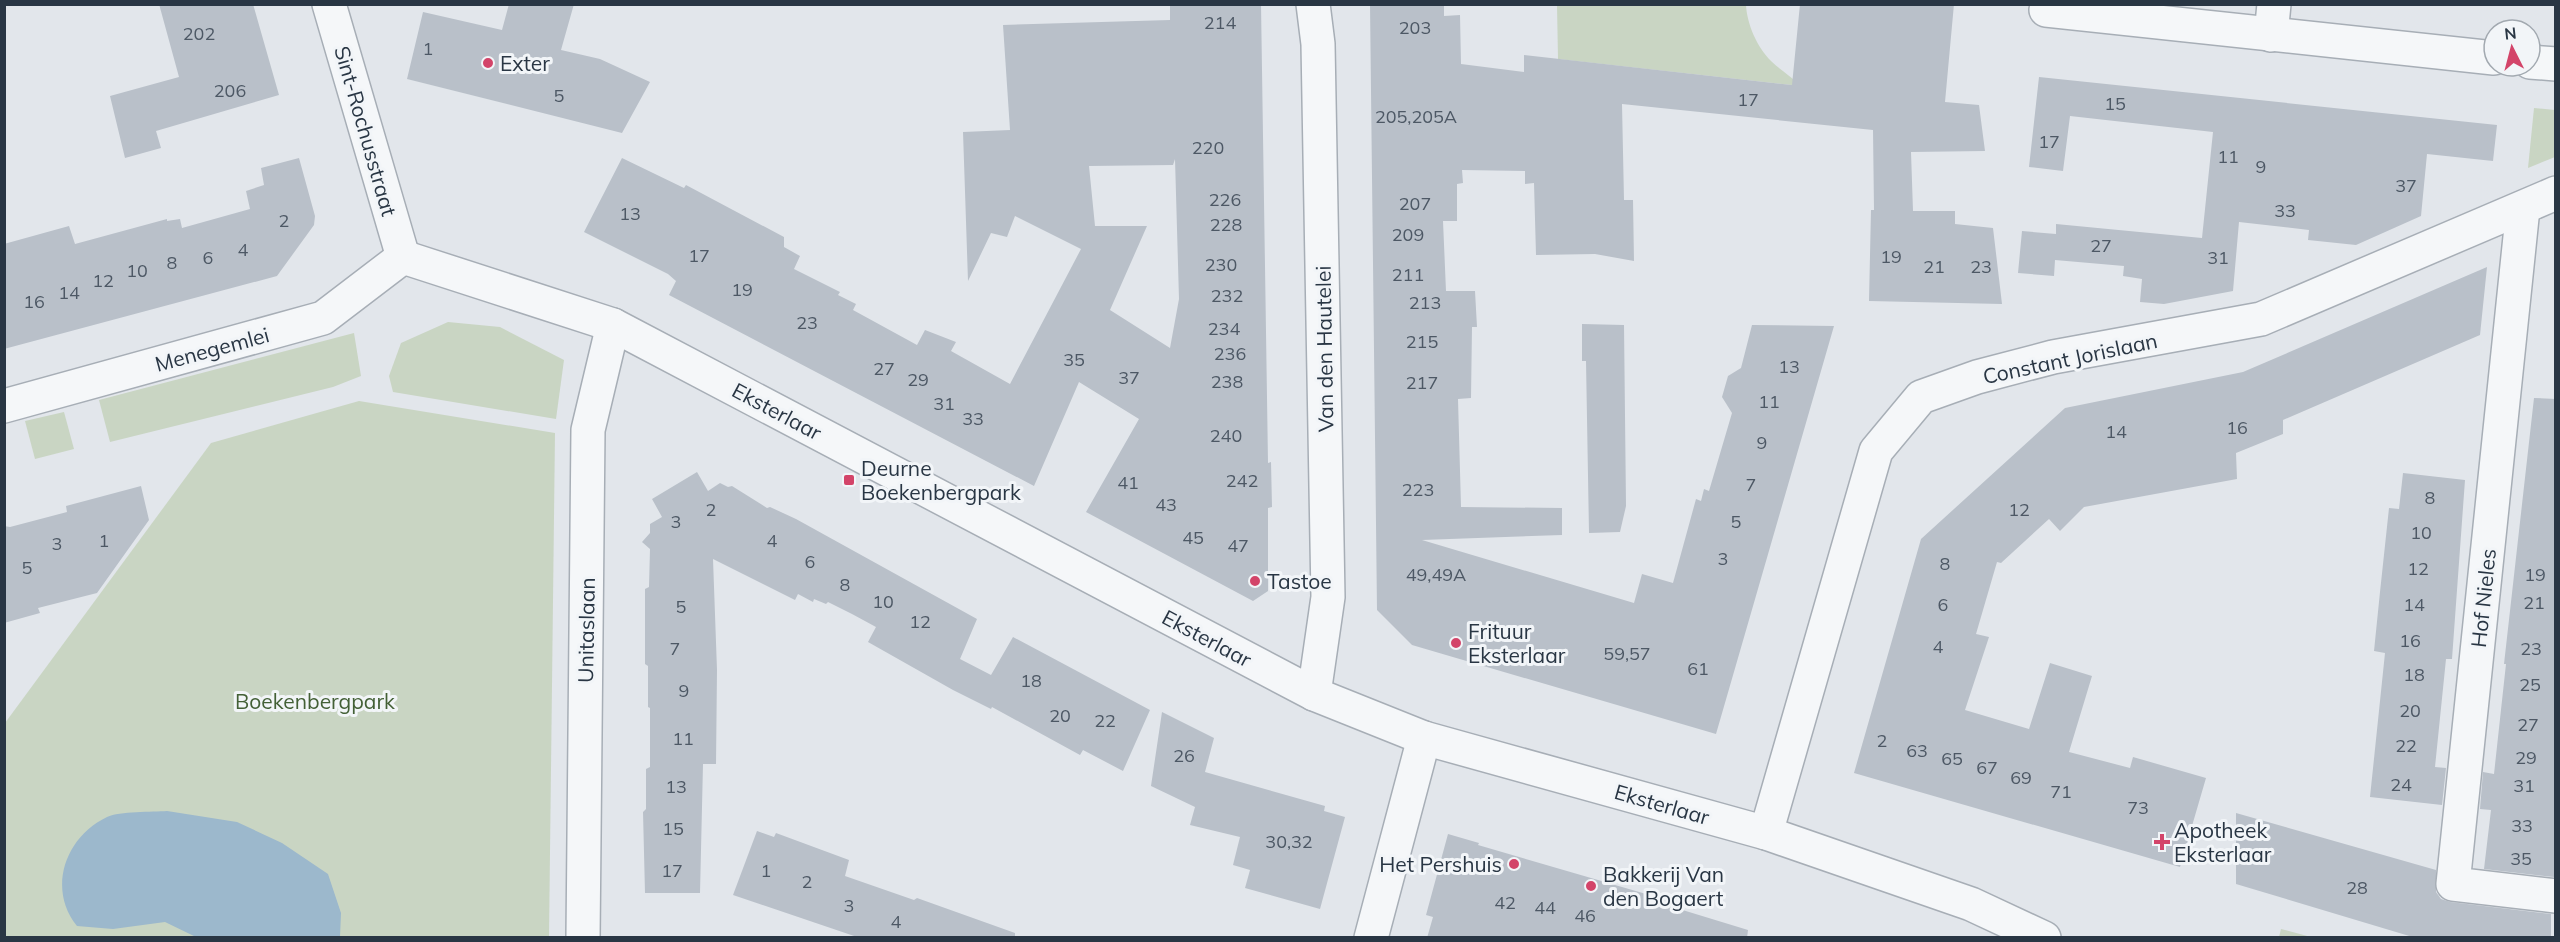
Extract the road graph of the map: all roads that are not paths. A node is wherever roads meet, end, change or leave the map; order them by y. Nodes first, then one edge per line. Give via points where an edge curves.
1 (329, 4) edge
2 (1313, 4) edge
3 (2046, 10) dead end
4 (2272, 20) edge
5 (2482, 56) edge
6 (2556, 194) edge
7 (2523, 208) junction
8 (403, 257) junction
9 (613, 325) junction
10 (4, 406) edge
11 (1314, 694) junction
12 (1424, 738) junction
13 (1766, 833) junction
14 (2556, 896) edge
15 (583, 938) edge
16 (1371, 938) edge
17 (2044, 938) edge

1 - 8 street, Sint-Rochusstraat
2 - 11 street, Van den Hautelei via 1318,44 1328,597
3 - 4 street
4 - 5 street
6 - 7 street, Constant Jorislaan
7 - 13 street, Constant Jorislaan via 2261,319 2053,357 1921,397 1875,451
7 - 14 street, Hof Nieles via 2453,884
8 - 9 street, Eksterlaar
8 - 10 street, Menegemlei via 323,318
9 - 11 street, Eksterlaar
9 - 15 street, Unitaslaan via 588,430
11 - 12 street, Eksterlaar
12 - 13 street, Eksterlaar
12 - 16 street
13 - 17 street, Eksterlaar via 1971,904

